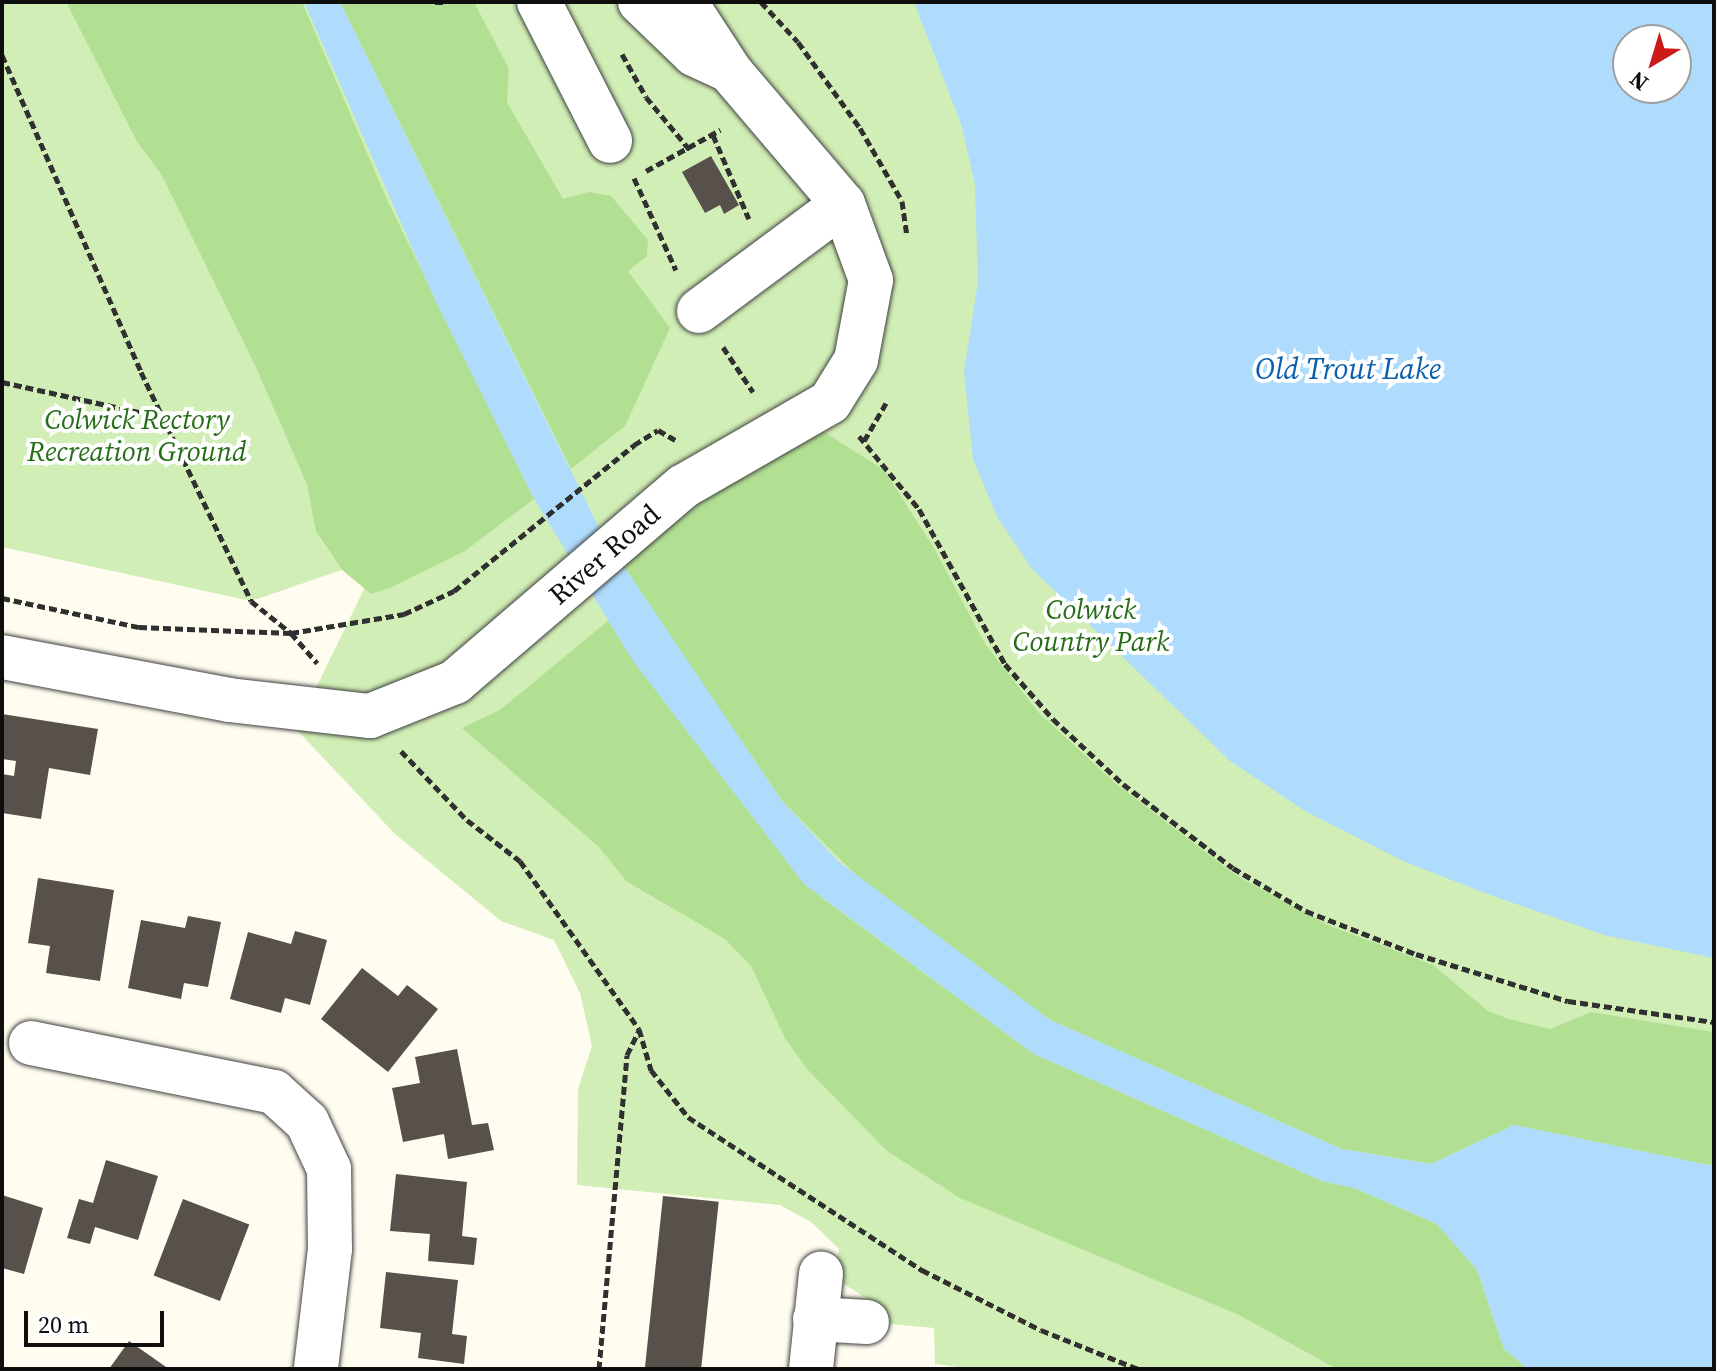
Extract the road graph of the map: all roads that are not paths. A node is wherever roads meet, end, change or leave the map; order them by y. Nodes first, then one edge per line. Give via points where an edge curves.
1 (539, 2) edge
2 (660, 9) edge
3 (610, 141) dead end
4 (843, 204) junction
5 (699, 311) road end
6 (2, 657) edge
7 (31, 1043) dead end
8 (821, 1274) dead end
9 (815, 1319) junction
10 (867, 1322) dead end
11 (316, 1369) edge
12 (811, 1369) edge

1 - 3 street
2 - 4 street, River Road via 694,54 730,71
4 - 5 street
4 - 6 street, River Road via 871,280 856,360 830,402 684,486 455,682 370,716 229,700
7 - 11 street via 274,1092 307,1122 329,1169 330,1249
8 - 9 street
9 - 10 street
9 - 12 street

